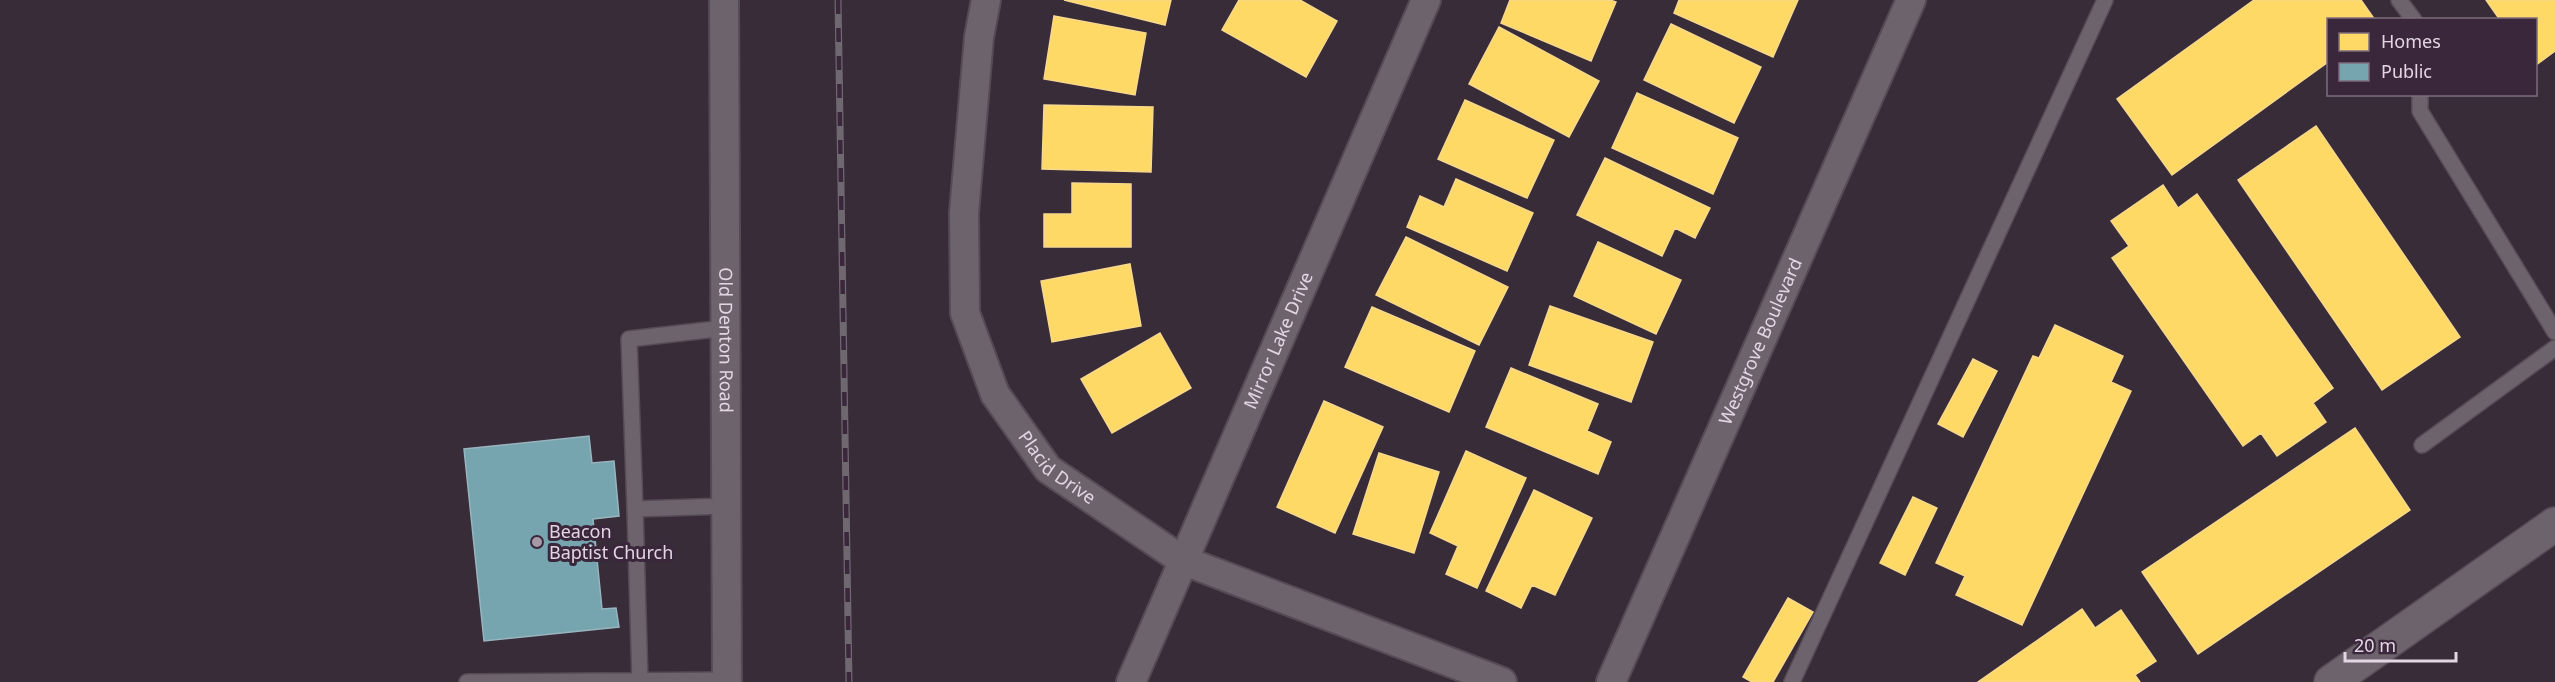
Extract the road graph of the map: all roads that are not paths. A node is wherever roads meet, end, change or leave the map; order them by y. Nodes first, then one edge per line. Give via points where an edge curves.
1 (724, 0) edge
2 (986, 0) edge
3 (1426, 0) edge
4 (1911, 0) edge
5 (2105, 0) edge
6 (2399, 0) edge
7 (2412, 18) edge
8 (2420, 96) edge
9 (725, 328) junction
10 (2555, 332) edge
11 (2555, 348) edge
12 (2422, 445) dead end
13 (726, 506) junction
14 (635, 509) junction
15 (2555, 524) edge
16 (1182, 560) junction
17 (640, 681) edge
18 (727, 681) edge
19 (466, 682) edge
20 (1131, 682) edge
21 (1502, 682) edge
22 (1611, 682) edge
23 (1792, 682) edge
24 (2331, 682) edge

1 - 9 street, Old Denton Road
2 - 16 street, Placid Drive via 979,37 964,213 965,313 995,394 1048,469
3 - 16 street, Mirror Lake Drive
4 - 22 street, Westgrove Boulevard
5 - 23 lane
6 - 7 lane
8 - 10 lane via 2420,111
9 - 13 street, Old Denton Road
9 - 14 lane via 629,339
11 - 12 lane
13 - 14 lane
13 - 18 street, Old Denton Road
14 - 17 lane
15 - 24 street
16 - 20 street, Mirror Lake Drive
16 - 21 street, Placid Drive
17 - 18 lane
17 - 19 lane

